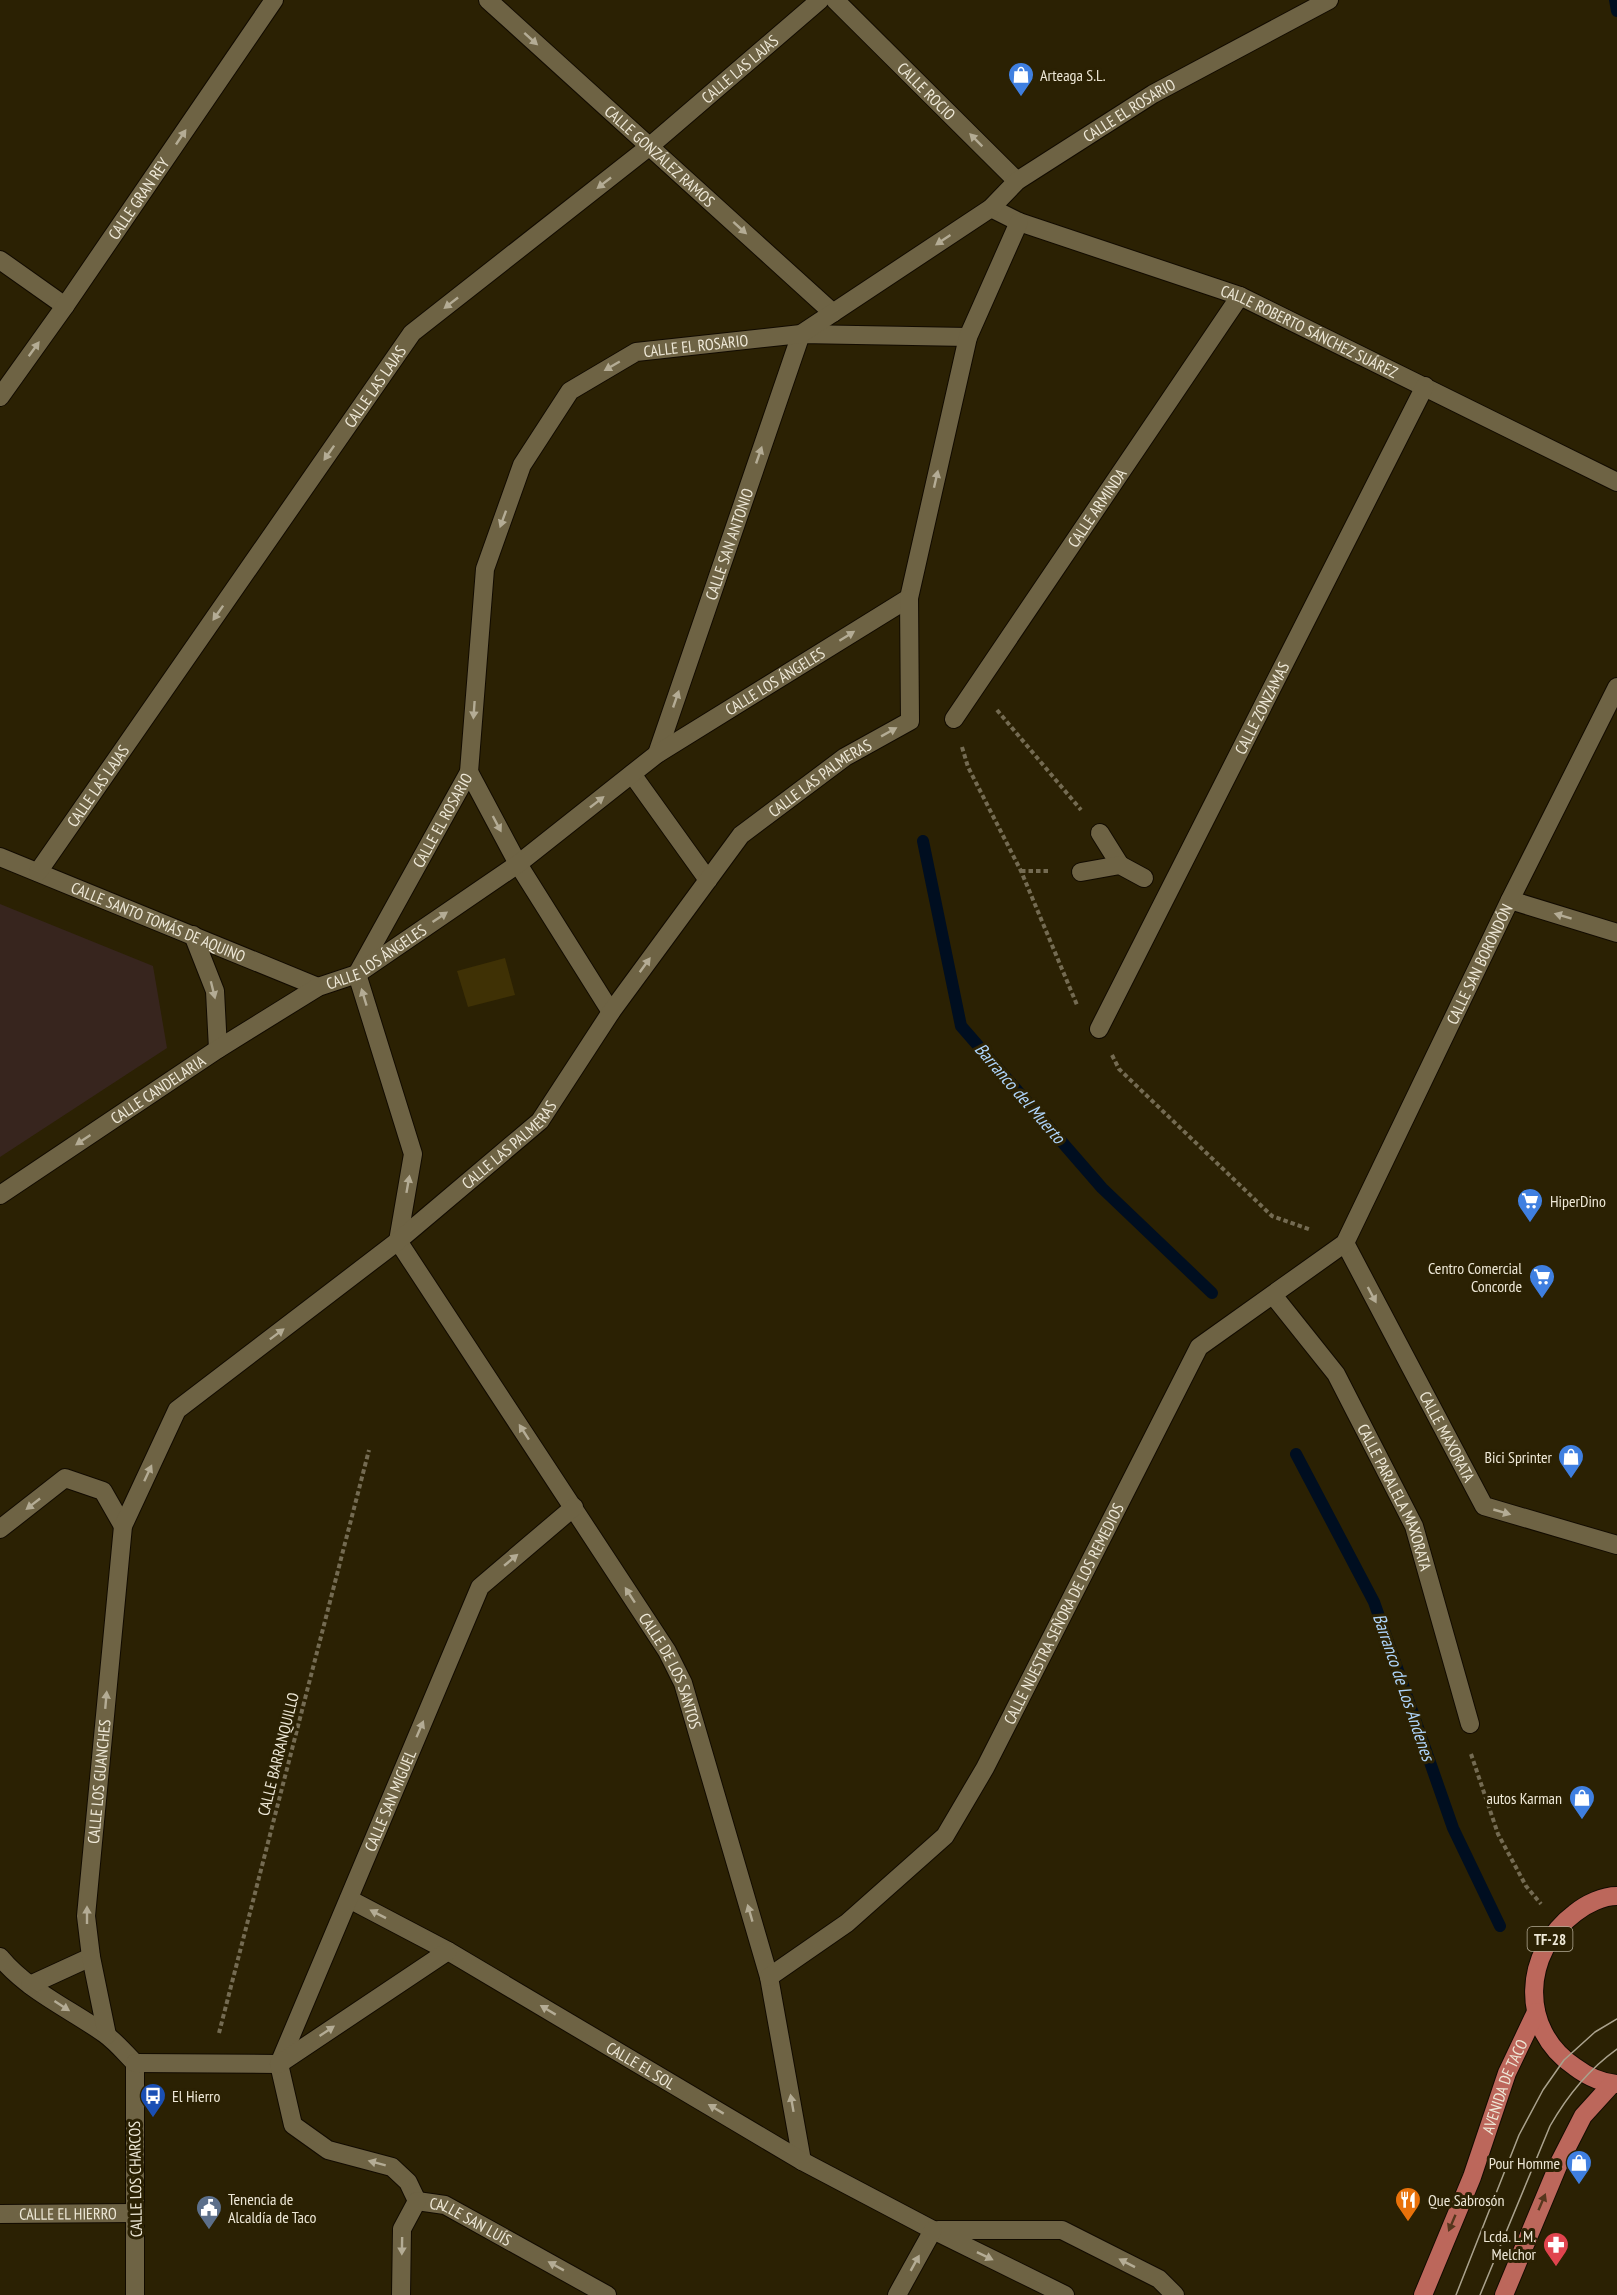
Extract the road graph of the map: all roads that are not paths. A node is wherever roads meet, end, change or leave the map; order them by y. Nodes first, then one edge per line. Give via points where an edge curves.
1 (273, 0) edge
2 (488, 0) edge
3 (820, 0) edge
4 (835, 0) edge
5 (1329, 0) edge
6 (650, 146) junction
7 (1017, 181) junction
8 (991, 208) junction
9 (1019, 222) junction
10 (0, 260) edge
11 (1240, 296) junction
12 (65, 306) junction
13 (833, 313) junction
14 (801, 334) junction
15 (968, 337) junction
16 (1425, 386) junction
17 (0, 397) edge
18 (1617, 482) edge
19 (909, 598) junction
20 (1617, 687) edge
21 (954, 719) dead end
22 (657, 754) junction
23 (469, 772) junction
24 (632, 774) junction
25 (1100, 833) road end
26 (0, 857) edge
27 (518, 864) junction
28 (1120, 865) junction
29 (38, 872) junction
30 (1081, 872) dead end
31 (1144, 878) dead end
32 (708, 880) junction
33 (1510, 900) junction
34 (1617, 933) edge
35 (193, 935) junction
36 (357, 974) junction
37 (318, 987) junction
38 (610, 1012) junction
39 (1099, 1029) dead end
40 (218, 1049) junction
41 (0, 1195) edge
42 (398, 1241) junction
43 (1345, 1243) junction
44 (1273, 1294) junction
45 (574, 1507) junction
46 (123, 1526) junction
47 (0, 1529) edge
48 (1617, 1545) edge
49 (1470, 1724) road end
50 (1615, 1892) edge
51 (349, 1899) junction
52 (448, 1951) junction
53 (91, 1957) junction
54 (4, 1968) edge
55 (769, 1977) junction
56 (30, 1985) junction
57 (1536, 2012) junction
58 (107, 2035) junction
59 (135, 2063) junction
60 (279, 2064) junction
61 (1615, 2084) edge
62 (802, 2161) junction
63 (417, 2201) junction
64 (135, 2213) junction
65 (0, 2214) edge
66 (933, 2230) junction
67 (135, 2295) edge
68 (401, 2295) edge
69 (607, 2295) edge
70 (897, 2295) edge
71 (1065, 2295) edge
72 (1175, 2295) edge
73 (1423, 2295) edge
74 (1504, 2295) edge

12 -> 1 street, CALLE GRAN REY
2 -> 6 street, CALLE GONZÁLEZ RAMOS
3 - 6 street, CALLE LAS LAJAS
7 -> 4 street, CALLE ROCIO
5 - 7 street, CALLE EL ROSARIO via 1153,94
6 -> 13 street, CALLE GONZÁLEZ RAMOS
6 -> 29 street, CALLE LAS LAJAS via 412,333
7 - 8 street, CALLE EL ROSARIO
8 - 9 street, CALLE ROBERTO SÁNCHEZ SUÁREZ
8 -> 13 street, CALLE EL ROSARIO
9 - 11 street, CALLE ROBERTO SÁNCHEZ SUÁREZ
9 - 15 street
10 - 12 street
11 - 16 street, CALLE ROBERTO SÁNCHEZ SUÁREZ
11 - 21 street, CALLE ARMINDA
17 -> 12 street, CALLE GRAN REY
13 - 14 street, CALLE EL ROSARIO
14 - 15 street
22 -> 14 street, CALLE SAN ANTONIO
14 -> 23 street, CALLE EL ROSARIO via 636,352 570,391 522,465 485,569
19 -> 15 street
16 - 18 street, CALLE ROBERTO SÁNCHEZ SUÁREZ
16 - 39 street, CALLE ZONZAMAS
22 -> 19 street, CALLE LOS ÁNGELES
32 -> 19 street, CALLE LAS PALMERAS via 741,835 844,757 910,721
20 - 33 street, CALLE SAN BORONDÓN
22 - 24 street, CALLE LOS ÁNGELES
23 -> 27 street
23 - 36 street, CALLE EL ROSARIO
27 -> 24 street, CALLE LOS ÁNGELES
24 - 32 street
25 - 28 street
26 - 29 street, CALLE SANTO TOMÁS DE AQUINO
36 -> 27 street, CALLE LOS ÁNGELES
27 - 38 street
28 - 30 street
28 - 31 street
29 - 35 street, CALLE SANTO TOMÁS DE AQUINO
38 -> 32 street, CALLE LAS PALMERAS
34 -> 33 street
33 - 43 street, CALLE SAN BORONDÓN
35 - 37 street, CALLE SANTO TOMÁS DE AQUINO
35 -> 40 street via 214,991
36 - 37 street, CALLE LOS ÁNGELES
42 -> 36 street via 413,1154
37 - 40 street, CALLE CANDELARIA
38 - 42 street, CALLE LAS PALMERAS via 540,1121
40 -> 41 street, CALLE CANDELARIA
45 -> 42 street, CALLE DE LOS SANTOS
46 -> 42 street, CALLE LAS PALMERAS via 177,1410
43 - 44 street, CALLE NUESTRA SEÑORA DE LOS REMEDIOS
43 -> 48 street, CALLE MAXORATA via 1484,1506
44 - 49 street, CALLE PARALELA MAXORATA via 1336,1374 1414,1526
44 - 55 street, CALLE NUESTRA SEÑORA DE LOS REMEDIOS via 1199,1347 985,1768 945,1836 847,1923
51 -> 45 street, CALLE SAN MIGUEL via 480,1587
55 -> 45 street, CALLE DE LOS SANTOS via 683,1683 667,1651
46 -> 47 street via 102,1491 65,1478
53 -> 46 street, CALLE LOS GUANCHES via 86,1916
50 - 57 main road, TF-28 via 1583,1907 1559,1925 1542,1951 1533,1981
52 -> 51 street, CALLE EL SOL
51 - 60 street, CALLE SAN MIGUEL
60 -> 52 street
62 -> 52 street, CALLE EL SOL
53 - 56 street
53 - 58 street, CALLE LOS GUANCHES
54 - 56 street
62 -> 55 street, CALLE DE LOS SANTOS
56 -> 58 street
57 - 61 main road, TF-28 via 1547,2038 1564,2060 1587,2075
57 -> 73 main road, AVENIDA DE TACO via 1507,2073 1472,2177
58 - 59 street
59 - 60 street
59 - 64 street, CALLE LOS CHARCOS
63 -> 60 street via 408,2182 392,2167 328,2150 293,2125
74 -> 61 main road, TF-28 via 1564,2152 1583,2116
62 - 66 street, CALLE EL SOL
63 -> 68 street, CALLE SAN LUÍS via 402,2229
69 -> 63 street, CALLE SAN LUÍS via 445,2205
64 - 65 street, CALLE EL HIERRO
64 - 67 street, CALLE LOS CHARCOS
70 -> 66 street
66 -> 71 street, CALLE EL SOL
72 -> 66 street via 1159,2279 1062,2230

